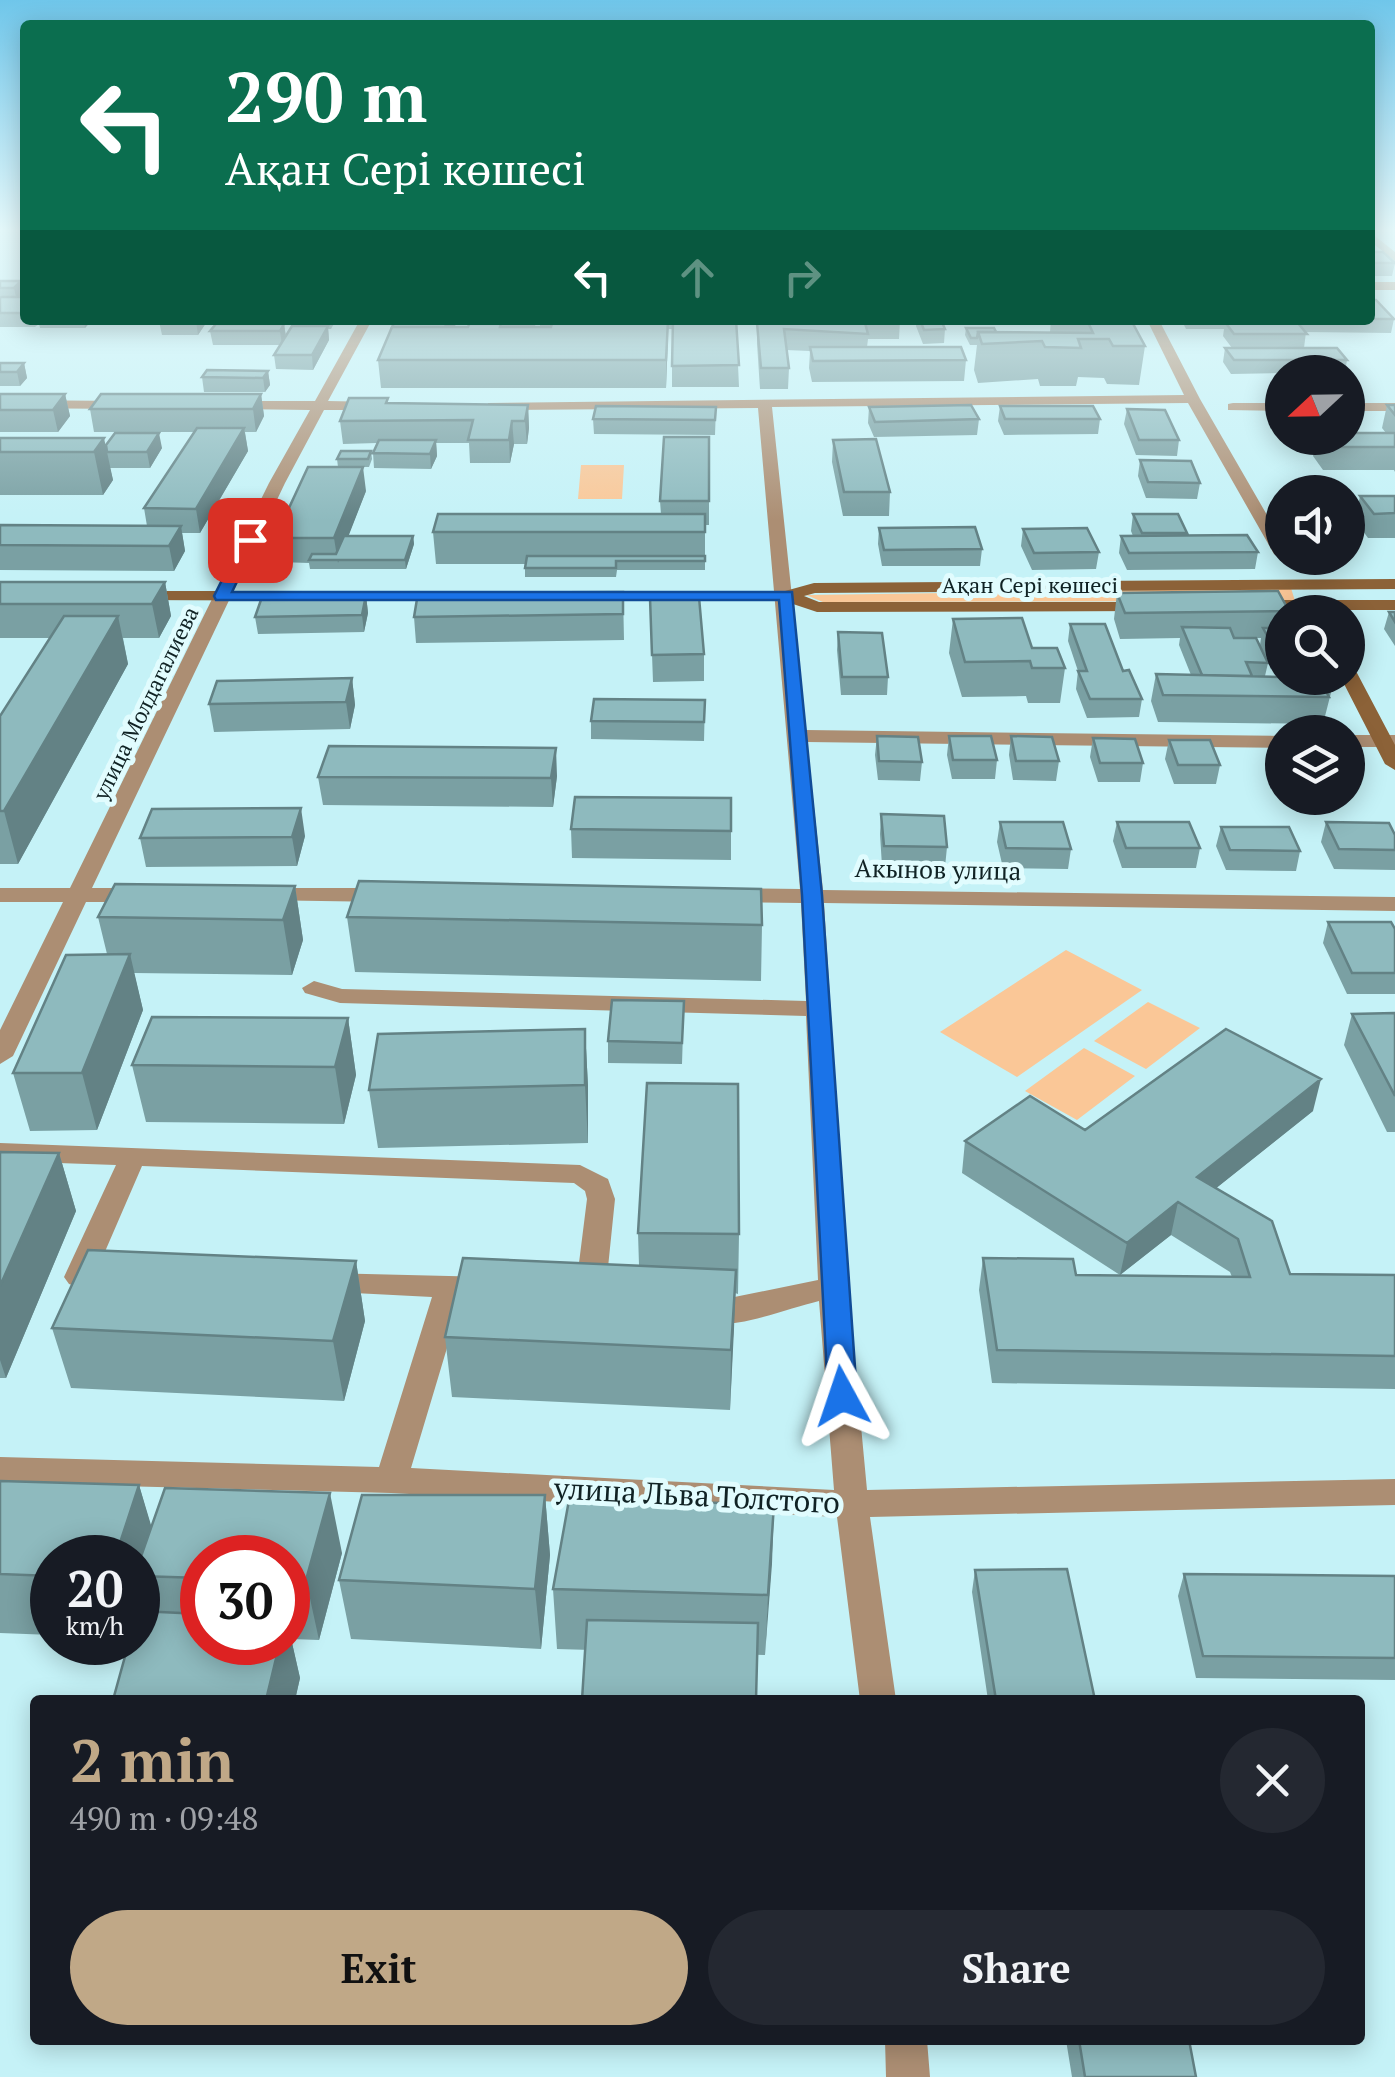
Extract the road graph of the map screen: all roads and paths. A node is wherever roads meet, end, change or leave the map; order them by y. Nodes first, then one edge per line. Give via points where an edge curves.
1 (362, 328) edge
2 (1158, 328) edge
3 (1193, 399) junction
4 (0, 404) edge
5 (145, 405) edge
6 (203, 405) edge
7 (765, 405) junction
8 (319, 406) junction
9 (396, 406) edge
10 (473, 406) edge
11 (1233, 407) dead end
12 (1265, 407) edge
13 (1365, 407) edge
14 (1395, 408) edge
15 (1265, 525) edge
16 (1295, 575) edge
17 (1300, 584) junction
18 (1395, 584) edge
19 (1306, 595) edge
20 (111, 596) edge
21 (222, 596) junction
22 (474, 596) edge
23 (572, 596) edge
24 (786, 596) junction
25 (1232, 605) edge
26 (1395, 605) edge
27 (1173, 606) edge
28 (1365, 606) edge
29 (1265, 607) edge
30 (1361, 695) edge
31 (798, 736) junction
32 (1389, 740) edge
33 (1265, 742) edge
34 (1395, 764) edge
35 (406, 894) edge
36 (0, 895) edge
37 (78, 895) junction
38 (154, 895) edge
39 (250, 895) edge
40 (713, 895) edge
41 (812, 895) junction
42 (1395, 904) edge
43 (314, 988) dead end
44 (820, 1009) junction
45 (0, 1056) edge
46 (0, 1152) edge
47 (133, 1157) junction
48 (80, 1274) junction
49 (119, 1276) edge
50 (294, 1282) edge
51 (591, 1287) junction
52 (833, 1287) junction
53 (450, 1288) junction
54 (520, 1288) edge
55 (556, 1288) edge
56 (627, 1300) edge
57 (66, 1310) edge
58 (678, 1313) edge
59 (0, 1470) edge
60 (391, 1480) junction
61 (1395, 1492) edge
62 (852, 1504) junction
63 (877, 1695) edge
64 (906, 2045) edge
65 (908, 2077) edge

1 - 8 street, улица Молдагалиева
2 - 3 street
3 - 7 street
3 - 15 street
4 - 5 street
6 - 8 street
7 - 10 street
7 - 24 street
8 - 9 street
8 - 21 street, улица Молдагалиева
11 - 12 street
13 - 14 street
16 - 17 street
17 - 18 street, Ақан Сері көшесі
17 - 19 street
17 - 24 street, Ақан Сері көшесі via 814,588
20 - 21 street
21 - 22 street
21 - 37 street, улица Молдагалиева
23 - 24 street, Ақан Сері көшесі
24 - 27 street, Ақан Сері көшесі via 817,607
24 - 31 street
25 - 29 street
26 - 28 street
30 - 32 street
31 - 33 street
31 - 41 street
32 - 34 street
35 - 39 street
36 - 37 street
37 - 38 street
37 - 45 street, улица Молдагалиева
40 - 41 street, Акынов улица
41 - 42 street, Акынов улица
41 - 44 street
43 - 44 street via 340,996
44 - 52 street
46 - 47 street
47 - 48 street
47 - 51 street via 580,1174 598,1186 602,1199
48 - 49 street
48 - 57 street
50 - 53 street
51 - 55 street
51 - 56 street
52 - 58 street via 722,1313
52 - 62 street
53 - 54 street
53 - 60 street
59 - 60 street, улица Льва Толстого
60 - 62 street, улица Льва Толстого
61 - 62 street, улица Льва Толстого
62 - 63 street
64 - 65 street

